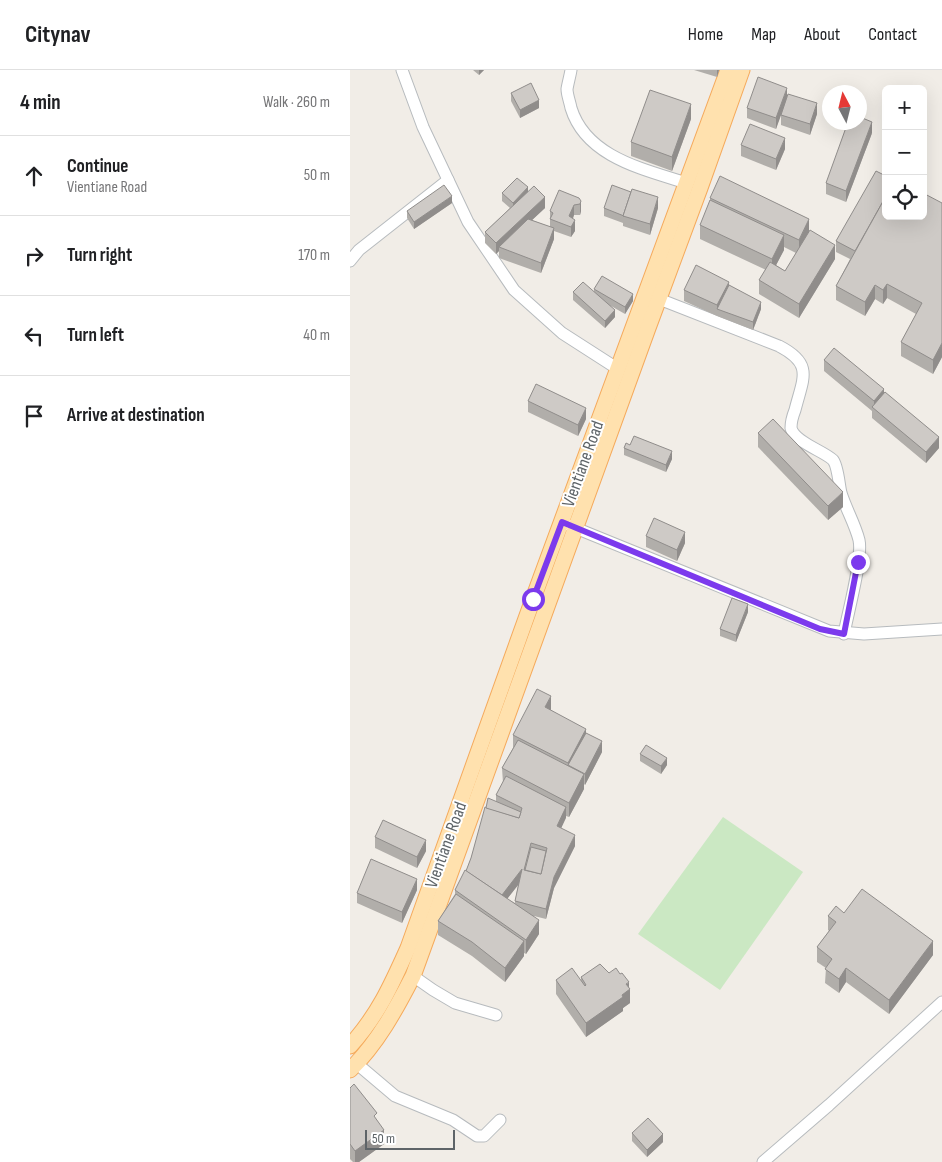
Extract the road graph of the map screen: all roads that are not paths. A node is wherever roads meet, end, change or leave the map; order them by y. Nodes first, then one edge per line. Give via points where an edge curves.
1 (402, 70) edge
2 (571, 70) edge
3 (728, 70) edge
4 (742, 70) edge
5 (448, 180) junction
6 (686, 183) junction
7 (350, 261) edge
8 (659, 299) junction
9 (618, 369) junction
10 (562, 522) junction
11 (577, 528) junction
12 (942, 629) edge
13 (844, 634) junction
14 (413, 976) junction
15 (942, 1002) edge
16 (496, 1015) dead end
17 (350, 1046) edge
18 (353, 1067) edge
19 (500, 1120) dead end
20 (763, 1162) edge

1 - 5 street via 423,128
2 - 6 street via 567,90 570,104 580,128 591,142 633,165
3 - 6 main road, Vientiane Road
4 - 8 main road
5 - 7 street via 359,250
5 - 9 street via 468,222 514,290 562,333
6 - 9 main road, Vientiane Road
8 - 11 main road
8 - 13 street via 779,346 802,365 804,373 791,428 799,438 836,464 841,493 859,540
9 - 10 main road, Vientiane Road
10 - 11 street
10 - 17 main road, Vientiane Road via 408,948 383,1002
11 - 13 street via 820,629
11 - 14 main road
12 - 13 street
14 - 16 street via 455,1003
14 - 18 main road via 399,1004
15 - 20 street
18 - 19 street via 395,1096 452,1120 477,1136 484,1136

